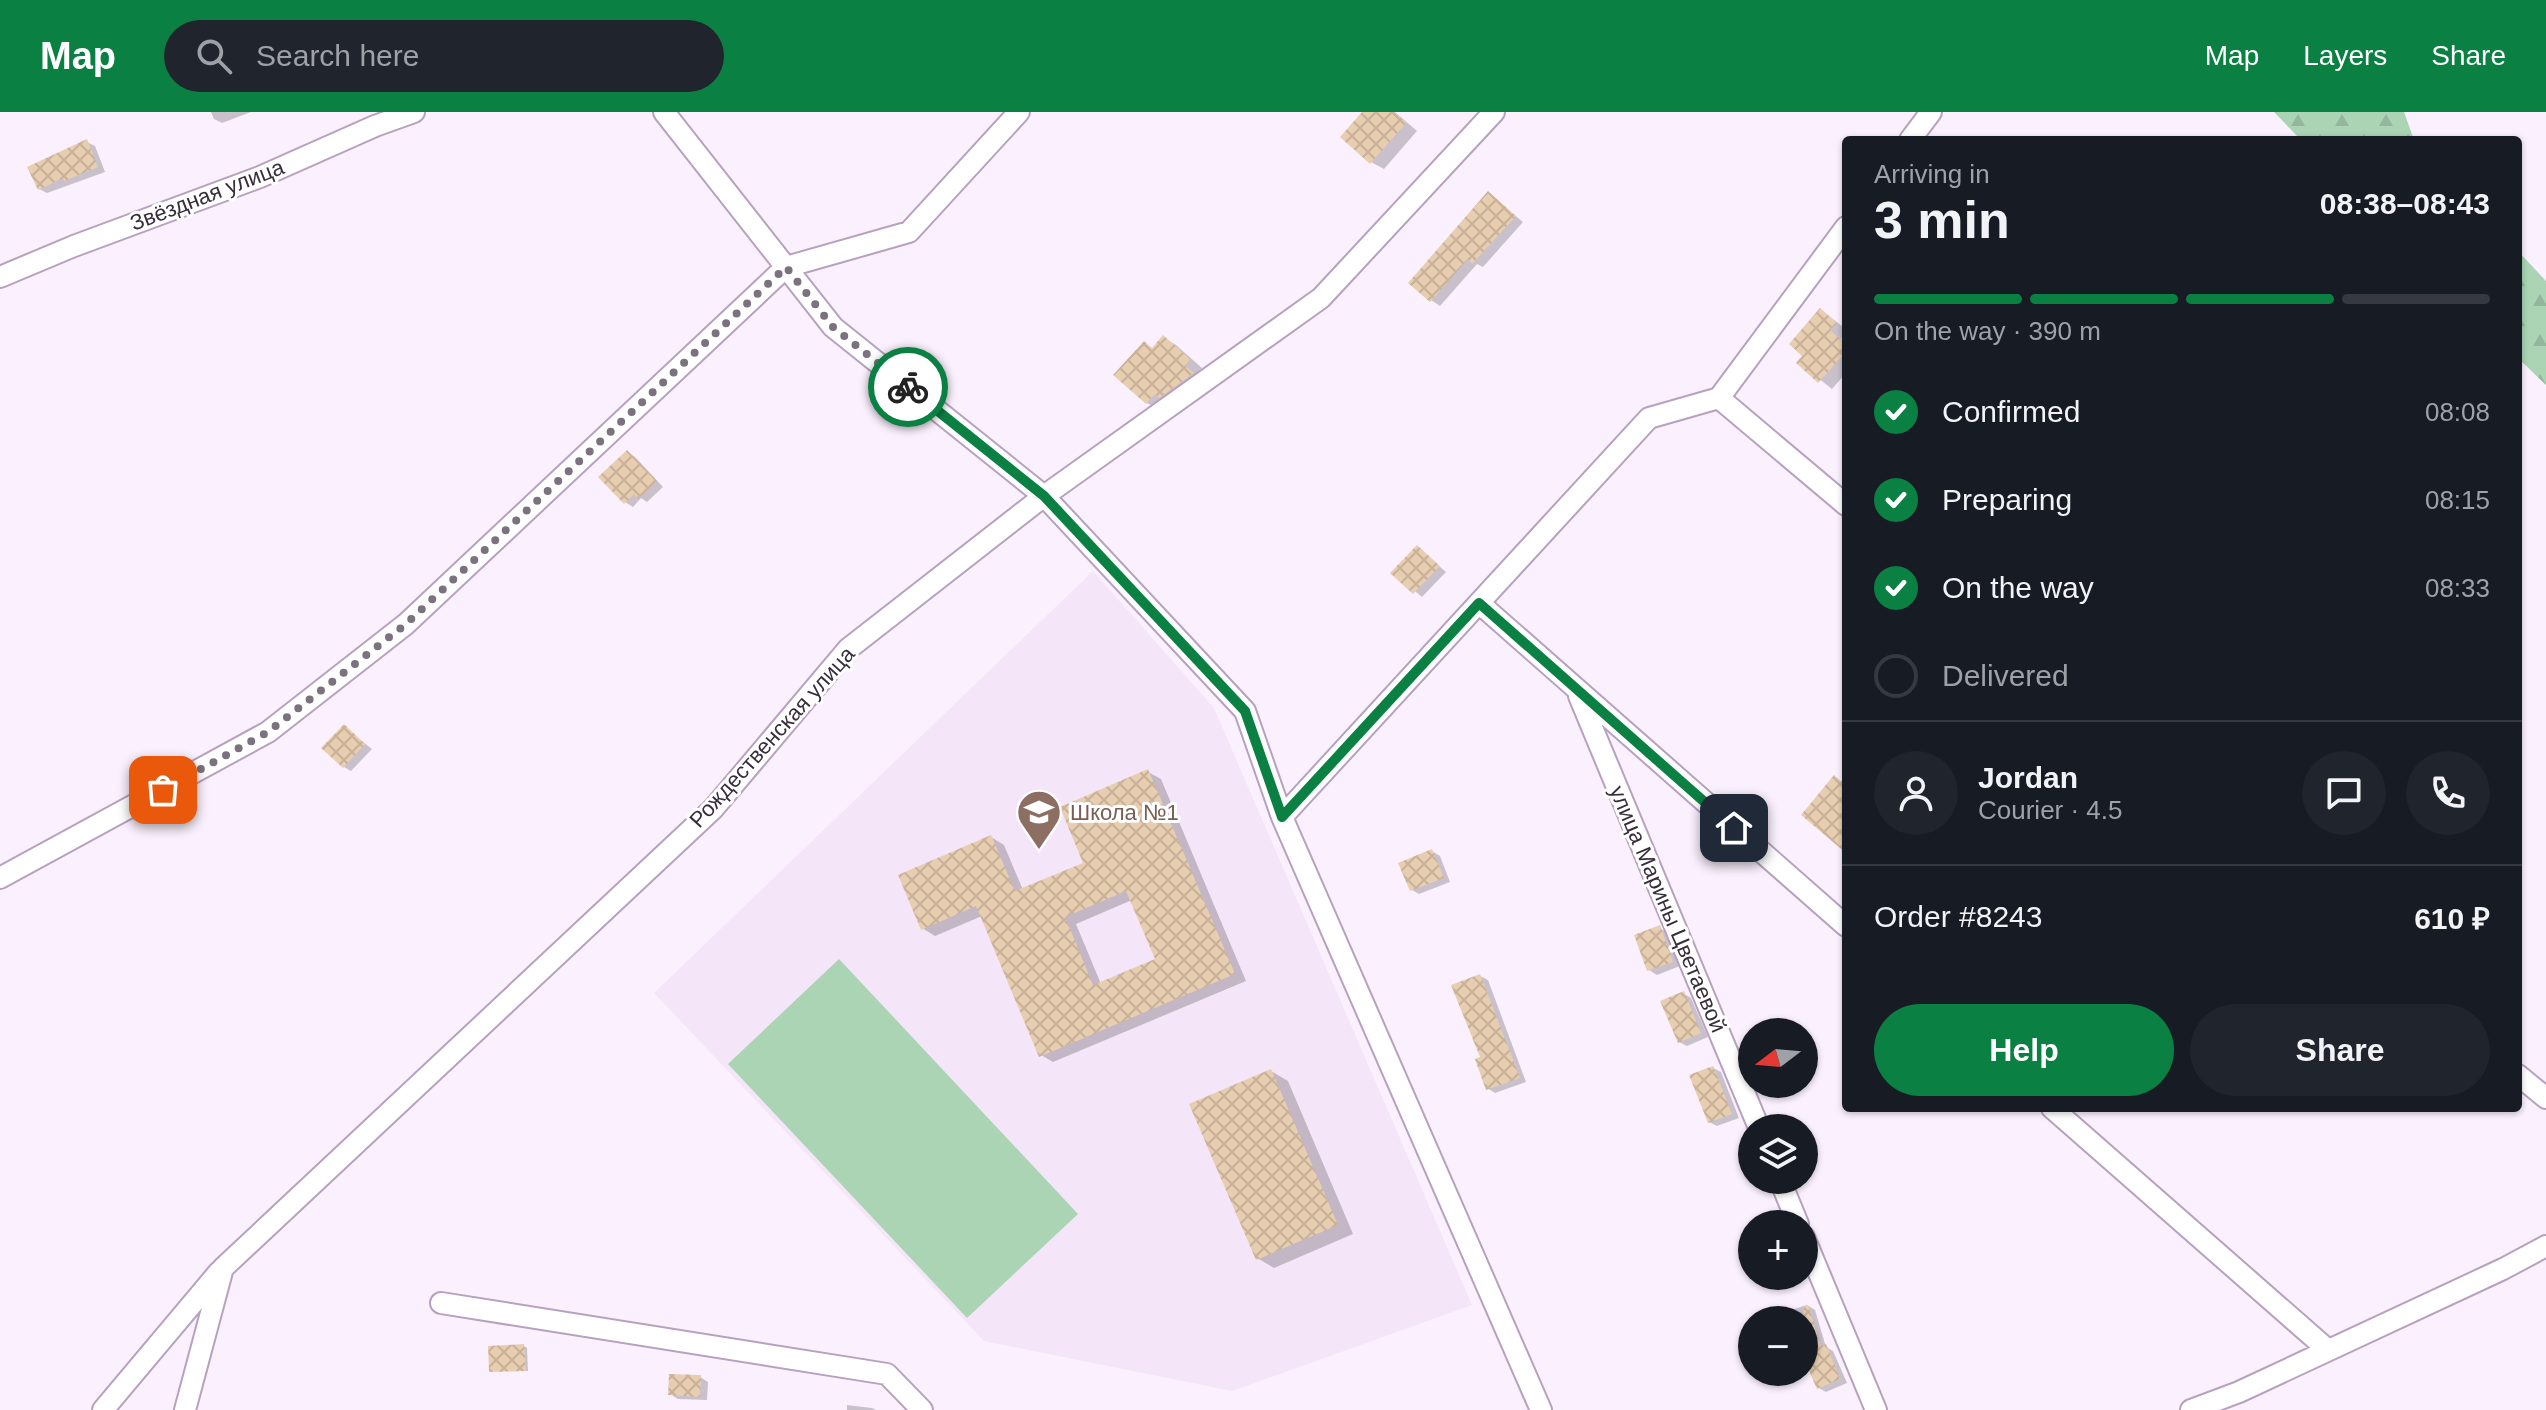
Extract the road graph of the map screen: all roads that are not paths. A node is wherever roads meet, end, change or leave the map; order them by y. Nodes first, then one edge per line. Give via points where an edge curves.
1 (414, 112) edge
2 (664, 112) edge
3 (1019, 112) edge
4 (1494, 112) edge
5 (1931, 112) edge
6 (1913, 136) edge
7 (1842, 232) edge
8 (786, 267) junction
9 (0, 277) edge
10 (1719, 398) junction
11 (1044, 496) junction
12 (1842, 502) edge
13 (1479, 603) junction
14 (1577, 689) junction
15 (1282, 817) junction
16 (0, 878) edge
17 (1842, 922) edge
18 (2522, 1078) edge
19 (2546, 1098) edge
20 (2057, 1112) edge
21 (1753, 1114) edge
22 (2546, 1246) edge
23 (223, 1268) junction
24 (1818, 1271) edge
25 (441, 1303) dead end
26 (2328, 1350) junction
27 (103, 1410) edge
28 (185, 1410) edge
29 (922, 1410) edge
30 (1541, 1410) edge
31 (1876, 1410) edge
32 (2191, 1410) edge

1 - 9 street, Звёздная улица
2 - 8 street
3 - 8 street via 909,232
4 - 11 street, Рождественская улица via 1321,298
5 - 6 street
7 - 10 street
8 - 11 street via 833,327
8 - 16 street via 406,624 268,732
10 - 12 street
10 - 13 street via 1649,418
11 - 15 street via 1245,711
11 - 23 street, Рождественская улица via 848,649 713,809
13 - 14 street, улица Марины Цветаевой
13 - 15 street
14 - 17 street, улица Марины Цветаевой
14 - 21 street, улица Марины Цветаевой
15 - 30 street
18 - 19 street
20 - 26 street
22 - 26 street
23 - 27 street, Рождественская улица
23 - 28 street
24 - 31 street
25 - 29 street via 887,1374
26 - 32 street

